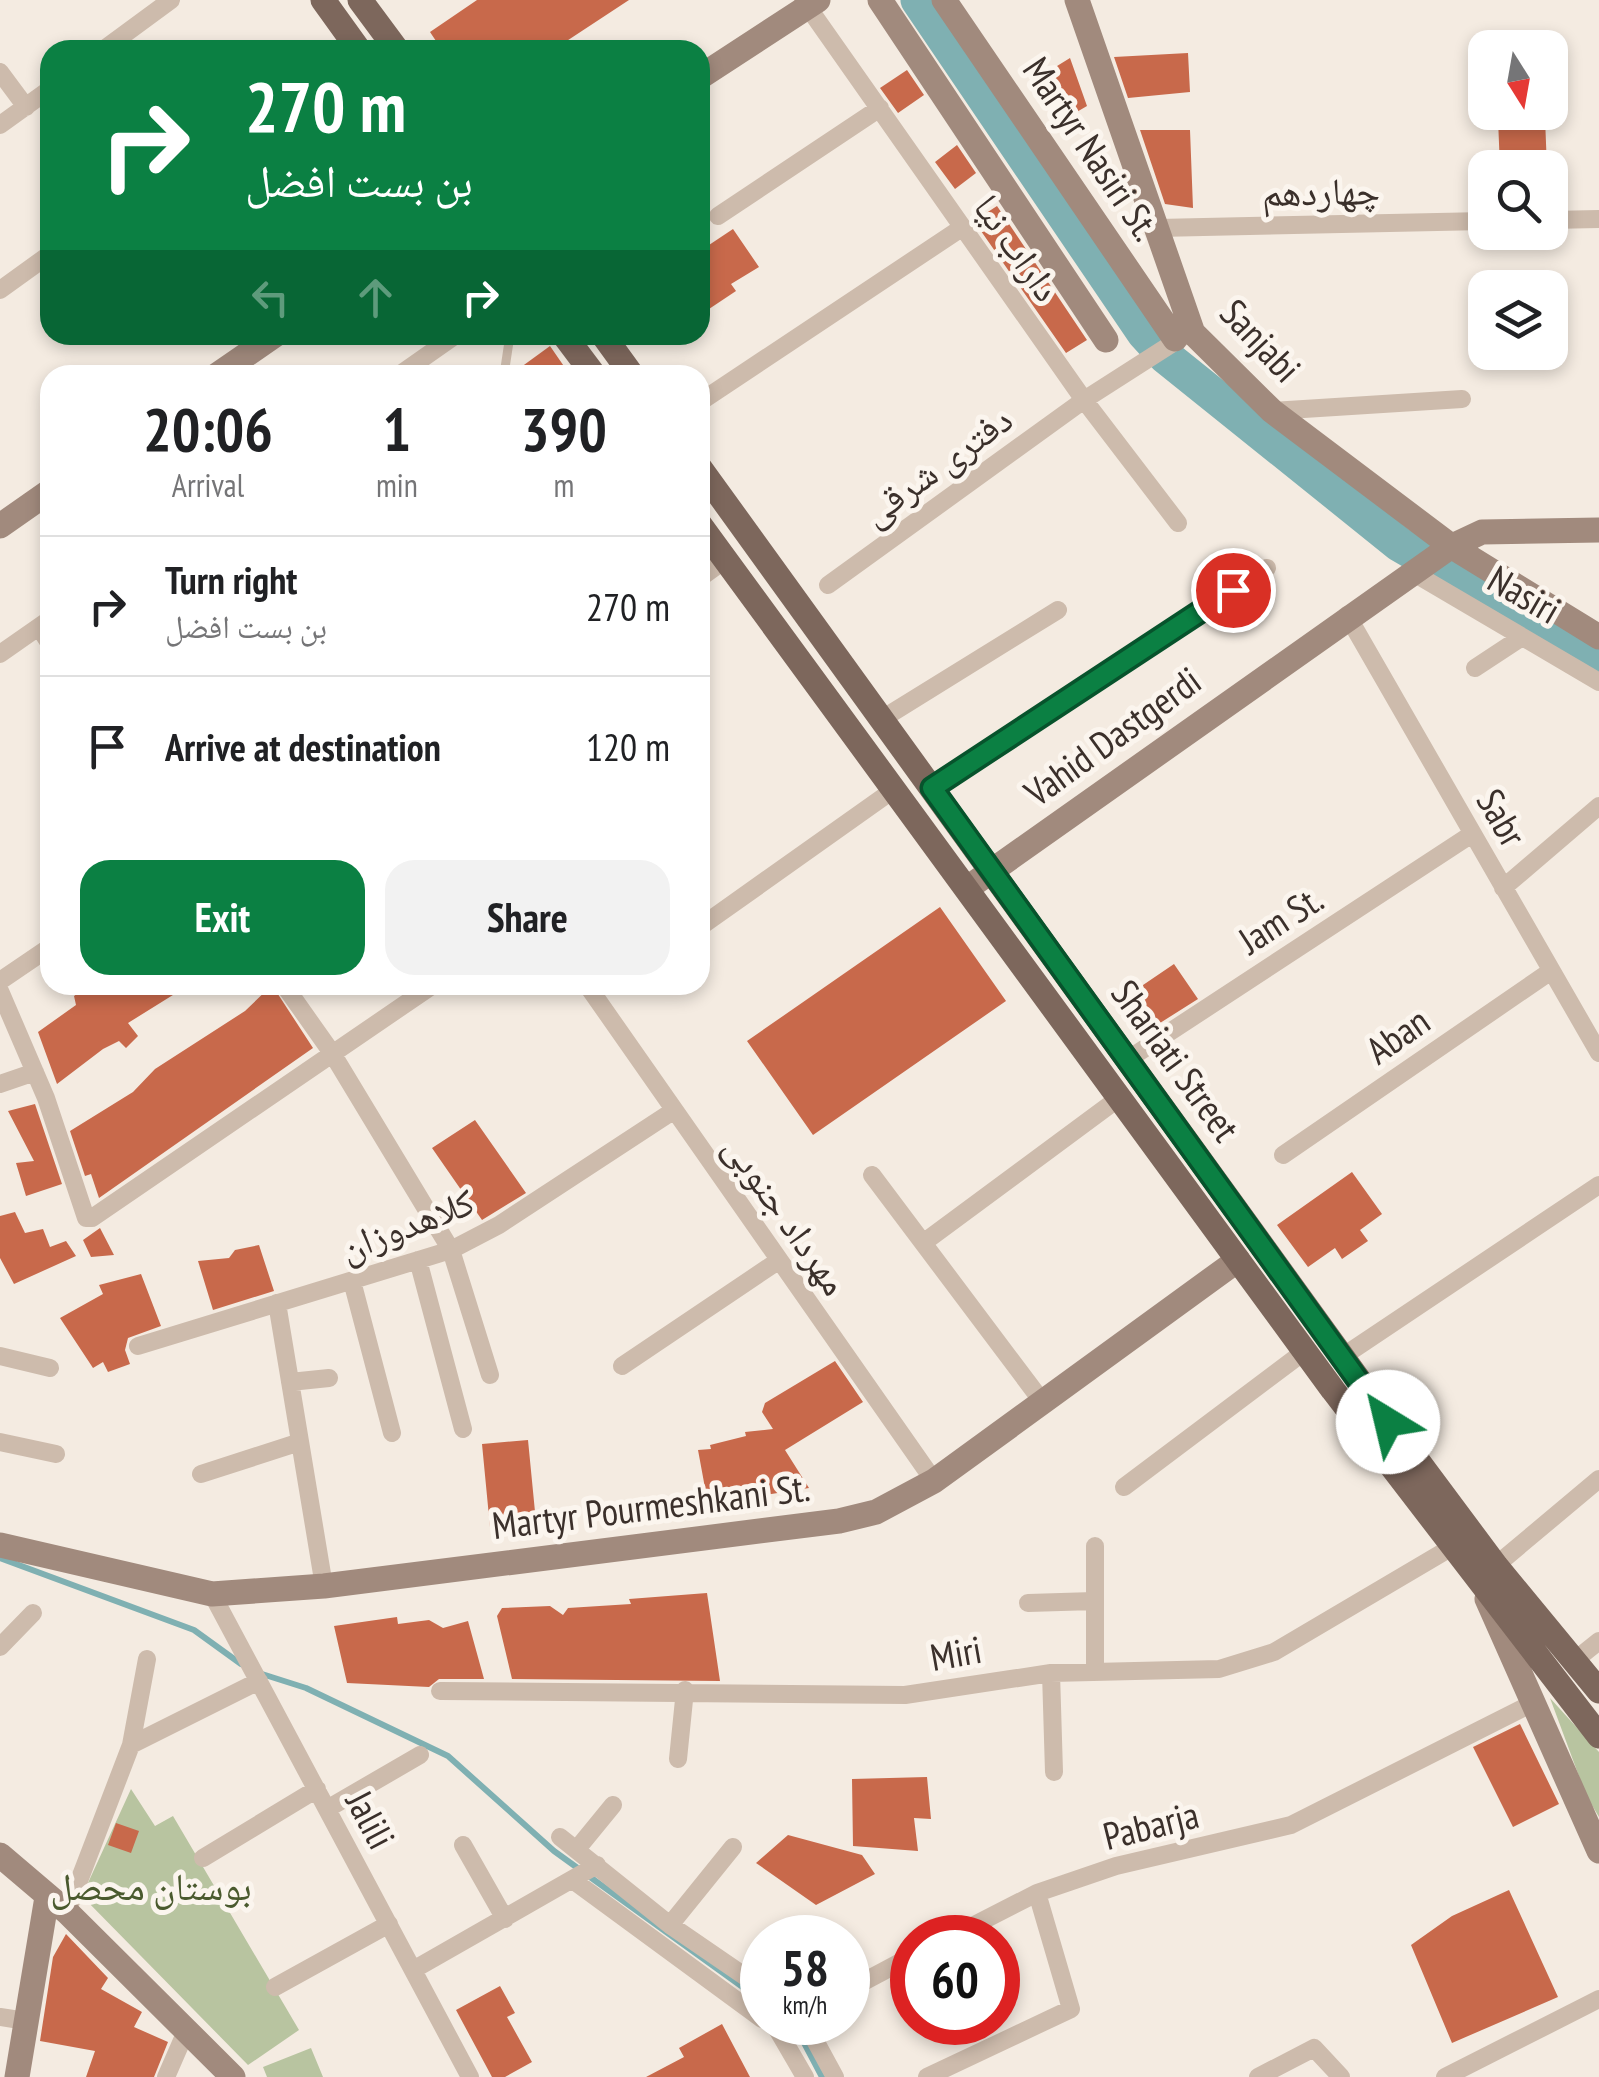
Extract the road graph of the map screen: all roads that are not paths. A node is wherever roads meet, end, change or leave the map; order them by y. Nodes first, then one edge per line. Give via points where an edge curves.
1 (172, 0) edge
2 (323, 0) edge
3 (360, 0) edge
4 (880, 0) edge
5 (944, 0) edge
6 (1078, 0) edge
7 (810, 2) edge
8 (118, 40) edge
9 (346, 40) edge
10 (389, 40) edge
11 (710, 70) edge
12 (0, 72) edge
13 (40, 96) edge
14 (26, 107) junction
15 (880, 108) junction
16 (0, 126) edge
17 (718, 216) dead end
18 (1599, 218) edge
19 (1568, 219) edge
20 (1468, 221) edge
21 (963, 227) junction
22 (1158, 228) junction
23 (40, 261) edge
24 (0, 290) edge
25 (1184, 336) junction
26 (1106, 340) dead end
27 (260, 345) edge
28 (442, 345) edge
29 (232, 365) edge
30 (413, 365) edge
31 (710, 395) edge
32 (1462, 399) dead end
33 (1084, 400) junction
34 (1272, 411) junction
35 (710, 482) edge
36 (40, 498) edge
37 (1178, 523) dead end
38 (0, 526) edge
39 (1599, 530) edge
40 (710, 539) edge
41 (1432, 559) junction
42 (725, 560) junction
43 (1267, 568) dead end
44 (710, 571) edge
45 (828, 584) dead end
46 (1058, 610) dead end
47 (1347, 616) junction
48 (40, 626) edge
49 (1522, 636) junction
50 (1599, 636) edge
51 (824, 638) junction
52 (0, 654) edge
53 (796, 656) junction
54 (1475, 668) dead end
55 (1599, 682) edge
56 (882, 719) junction
57 (896, 788) junction
58 (932, 788) junction
59 (1599, 806) edge
60 (1472, 834) junction
61 (1032, 842) junction
62 (976, 848) junction
63 (992, 870) junction
64 (969, 886) junction
65 (1504, 888) junction
66 (710, 920) edge
67 (40, 954) edge
68 (1550, 970) junction
69 (0, 981) edge
70 (0, 991) edge
71 (291, 995) edge
72 (418, 995) edge
73 (594, 995) edge
74 (332, 1053) junction
75 (1599, 1053) edge
76 (1126, 1060) junction
77 (35, 1072) junction
78 (0, 1084) edge
79 (1118, 1098) junction
80 (674, 1111) junction
81 (1283, 1155) dead end
82 (872, 1175) dead end
83 (1599, 1185) edge
84 (923, 1243) junction
85 (451, 1250) junction
86 (418, 1260) junction
87 (1238, 1260) junction
88 (778, 1261) junction
89 (352, 1281) junction
90 (277, 1303) junction
91 (138, 1346) dead end
92 (1306, 1351) junction
93 (0, 1356) edge
94 (1342, 1357) junction
95 (622, 1366) dead end
96 (50, 1368) dead end
97 (490, 1375) dead end
98 (329, 1378) dead end
99 (290, 1382) junction
100 (1044, 1404) junction
101 (463, 1429) dead end
102 (392, 1433) dead end
103 (0, 1442) edge
104 (300, 1442) junction
105 (56, 1454) dead end
106 (201, 1474) dead end
107 (1599, 1479) edge
108 (934, 1481) junction
109 (1124, 1487) dead end
110 (0, 1545) edge
111 (1095, 1546) dead end
112 (1452, 1547) junction
113 (1485, 1577) junction
114 (324, 1586) junction
115 (212, 1594) junction
116 (1094, 1601) junction
117 (1028, 1603) dead end
118 (33, 1613) dead end
119 (1599, 1641) edge
120 (0, 1646) edge
121 (148, 1659) dead end
122 (1574, 1661) junction
123 (1095, 1672) junction
124 (1050, 1673) junction
125 (260, 1681) junction
126 (685, 1690) junction
127 (440, 1691) dead end
128 (1599, 1691) edge
129 (1534, 1703) junction
130 (1599, 1736) edge
131 (140, 1743) junction
132 (420, 1754) dead end
133 (678, 1759) dead end
134 (1054, 1772) dead end
135 (317, 1789) junction
136 (613, 1805) dead end
137 (328, 1808) junction
138 (560, 1837) dead end
139 (463, 1845) dead end
140 (732, 1847) dead end
141 (577, 1849) junction
142 (1599, 1851) edge
143 (0, 1855) edge
144 (203, 1858) dead end
145 (597, 1864) junction
146 (574, 1881) junction
147 (1037, 1893) junction
148 (57, 1905) junction
149 (994, 1915) edge
150 (505, 1919) junction
151 (389, 1924) junction
152 (670, 1925) junction
153 (413, 1970) junction
154 (740, 1973) edge
155 (275, 1987) dead end
156 (1599, 1999) edge
157 (740, 2003) edge
158 (0, 2017) edge
159 (26, 2021) junction
160 (187, 2029) junction
161 (787, 2045) edge
162 (817, 2045) edge
163 (17, 2077) edge
164 (166, 2077) edge
165 (233, 2077) edge
166 (470, 2077) edge
167 (805, 2077) edge
168 (835, 2077) edge
169 (927, 2077) edge
170 (1258, 2077) edge
171 (1341, 2077) edge
172 (1445, 2077) edge

1 - 8 street
2 - 9 main road
3 - 10 main road
4 - 26 street
5 - 25 street, Martyr Nasiri St.
6 - 22 street, Sanjabi
7 - 11 street
7 - 15 street, داراب نیا
12 - 14 street
13 - 14 street
14 - 16 street
15 - 17 street
15 - 21 street, داراب نیا
18 - 19 street
20 - 22 street, چهاردهم
21 - 31 street
21 - 33 street, داراب نیا
22 - 25 street, Sanjabi
23 - 24 street
25 - 33 street, دفتری شرقی
25 - 34 street, Sanjabi
27 - 29 street
28 - 30 street
32 - 34 street
33 - 37 street, داراب نیا
33 - 45 street, دفتری شرقی
34 - 41 street, Sanjabi
35 - 51 main road, Shariati Street
36 - 38 street
39 - 41 street, Vahid Dastgerdi via 1482,532
40 - 42 main road, Shariati Street
41 - 47 street, Vahid Dastgerdi
41 - 49 street, Nasiri
41 - 50 street, Nasiri
42 - 44 street
42 - 53 main road, Shariati Street
43 - 58 street
46 - 56 street
47 - 60 street, Sabr
47 - 61 street, Vahid Dastgerdi
48 - 52 street
49 - 54 street
49 - 55 street, Nasiri
51 - 53 main road
51 - 56 main road, Shariati Street
53 - 57 main road, Shariati Street
56 - 58 main road, Shariati Street
57 - 64 main road, Shariati Street
57 - 66 street
58 - 62 main road, Shariati Street
59 - 65 street
60 - 65 street, Sabr
60 - 76 street, Jam St.
61 - 62 street via 998,851
61 - 63 street, Vahid Dastgerdi
62 - 63 main road, Shariati Street
63 - 64 street, Vahid Dastgerdi
63 - 76 main road, Shariati Street
64 - 79 main road, Shariati Street
65 - 68 street, Sabr
67 - 69 street
68 - 75 street, Sabr
68 - 81 street, Aban
70 - 77 street
71 - 74 street
72 - 74 street
73 - 80 street, مهرداد جنوبی
74 - 77 street via 92,1218 86,1218
74 - 85 street
76 - 94 main road, Shariati Street
77 - 78 street
79 - 84 street
79 - 87 main road, Shariati Street
80 - 85 street, کلاهدوزان
80 - 88 street, مهرداد جنوبی
82 - 84 street
83 - 94 street
84 - 100 street
85 - 86 street, کلاهدوزان
85 - 97 street
86 - 89 street, کلاهدوزان
86 - 101 street
87 - 92 main road, Shariati Street
87 - 100 street, Martyr Pourmeshkani St.
88 - 95 street
88 - 108 street, مهرداد جنوبی
89 - 90 street, کلاهدوزان
89 - 102 street
90 - 91 street, کلاهدوزان
90 - 99 street
92 - 109 street
92 - 112 main road, Shariati Street
93 - 96 street
94 - 113 main road, Shariati Street
98 - 99 street
99 - 104 street
100 - 108 street, Martyr Pourmeshkani St.
103 - 105 street
104 - 106 street
104 - 114 street
107 - 113 street
108 - 114 street, Martyr Pourmeshkani St. via 876,1512 839,1521
110 - 115 street, Martyr Pourmeshkani St.
111 - 116 street
112 - 113 main road, Shariati Street
112 - 123 street, Miri via 1248,1662 1220,1669
113 - 122 main road, Shariati Street
113 - 129 street
113 - 130 main road, Shariati Street
114 - 115 street, Martyr Pourmeshkani St.
115 - 125 street, Jalili
116 - 117 street
116 - 123 street
118 - 120 street
119 - 122 street
121 - 131 street
122 - 128 main road, Shariati Street
123 - 124 street, Miri
124 - 126 street, Miri via 904,1695
124 - 134 street
125 - 131 street
125 - 135 street, Jalili
126 - 127 street, Miri
126 - 133 street
129 - 142 street
129 - 147 street, Pabarja via 1291,1825 1116,1866
131 - 148 street
132 - 137 street
135 - 137 street, Jalili
135 - 144 street
136 - 141 street
137 - 151 street, Jalili
138 - 141 street
139 - 150 street
140 - 152 street
141 - 145 street
143 - 148 street
145 - 146 street
145 - 152 street
146 - 150 street
146 - 157 street
147 - 149 street, Pabarja
147 - 169 street via 1071,2009
148 - 159 street
148 - 160 street
150 - 153 street
151 - 153 street, Jalili
151 - 155 street
152 - 154 street
153 - 166 street, Jalili
156 - 172 street
158 - 159 street
159 - 163 street
160 - 164 street
160 - 165 street
161 - 167 street
162 - 168 street
170 - 171 street via 1314,2048

